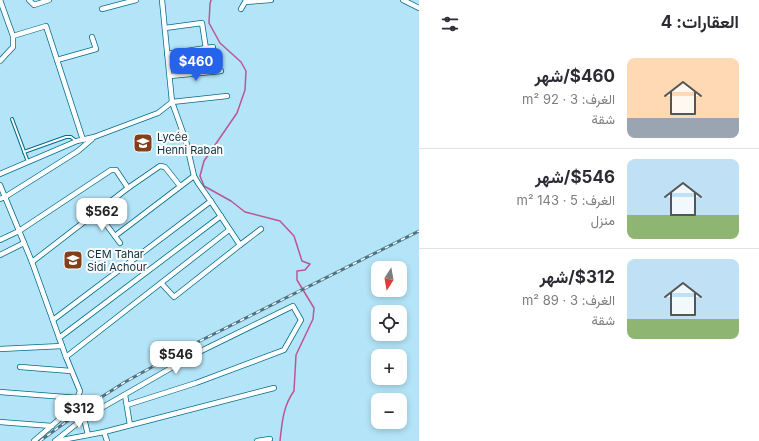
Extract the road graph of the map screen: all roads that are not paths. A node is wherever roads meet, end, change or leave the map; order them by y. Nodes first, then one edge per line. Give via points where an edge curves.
1 (0, 0) edge
2 (29, 0) edge
3 (49, 0) edge
4 (136, 0) edge
5 (162, 0) edge
6 (271, 0) edge
7 (403, 0) edge
8 (102, 8) dead end
9 (419, 8) edge
10 (241, 9) dead end
11 (165, 28) junction
12 (13, 36) junction
13 (92, 37) dead end
14 (213, 48) dead end
15 (206, 49) junction
16 (167, 54) junction
17 (57, 60) junction
18 (0, 61) edge
19 (221, 71) dead end
20 (170, 76) junction
21 (227, 96) dead end
22 (172, 102) junction
23 (12, 119) dead end
24 (94, 137) junction
25 (83, 140) junction
26 (77, 141) junction
27 (24, 152) junction
28 (28, 163) junction
29 (0, 174) edge
30 (194, 176) junction
31 (0, 185) edge
32 (180, 186) junction
33 (128, 188) junction
34 (2, 198) edge
35 (211, 200) junction
36 (97, 212) junction
37 (220, 216) junction
38 (261, 229) dead end
39 (229, 230) junction
40 (19, 231) junction
41 (115, 236) junction
42 (0, 240) edge
43 (24, 243) junction
44 (120, 243) dead end
45 (240, 245) junction
46 (0, 255) edge
47 (32, 262) junction
48 (162, 284) junction
49 (53, 320) junction
50 (59, 338) junction
51 (62, 346) junction
52 (0, 349) edge
53 (66, 357) junction
54 (20, 367) dead end
55 (71, 371) junction
56 (274, 388) dead end
57 (0, 392) edge
58 (125, 395) junction
59 (78, 398) junction
60 (127, 405) junction
61 (84, 418) junction
62 (0, 422) edge
63 (130, 425) junction
64 (52, 426) junction
65 (104, 432) junction
66 (88, 435) junction
67 (270, 439) dead end
68 (34, 441) edge
69 (56, 441) edge
70 (106, 441) edge
71 (257, 441) edge

1 - 12 street
2 - 3 street via 34,5
4 - 8 street
5 - 11 street
6 - 10 street via 245,2
7 - 9 street
11 - 15 street via 202,23
11 - 16 street
12 - 17 street via 46,26
12 - 18 street via 13,47
13 - 17 street via 96,49
14 - 15 street
15 - 16 street
16 - 20 street
17 - 25 street
19 - 20 street
20 - 22 street
21 - 22 street
22 - 24 street via 158,113
22 - 30 street via 186,141
23 - 27 lane
24 - 25 street
24 - 34 street via 78,151
25 - 26 street
26 - 27 lane via 69,136
26 - 28 street
27 - 28 lane
28 - 29 street
30 - 32 street
30 - 35 street
31 - 34 street
32 - 33 street via 165,167 160,166
32 - 41 street
33 - 36 street
33 - 40 street via 116,170 111,170
34 - 40 street
35 - 37 street
35 - 49 street
36 - 41 street
36 - 47 street
37 - 39 street
37 - 50 street
38 - 45 street
39 - 45 street
39 - 48 street
40 - 42 street
40 - 43 street
41 - 44 street
43 - 46 street
43 - 47 street
45 - 48 street via 174,297
47 - 49 street
48 - 53 street
49 - 50 street
50 - 51 street
51 - 52 street
51 - 53 street
53 - 55 street
54 - 55 street
55 - 59 street via 80,392
56 - 63 street
57 - 59 street
58 - 60 street
58 - 60 street via 199,352 293,306 301,320 284,350
58 - 61 street
59 - 64 street via 70,410
60 - 63 street
61 - 66 street
61 - 69 street
62 - 64 street
63 - 65 street
64 - 68 street
65 - 66 street
65 - 70 street
66 - 69 street
67 - 71 street

